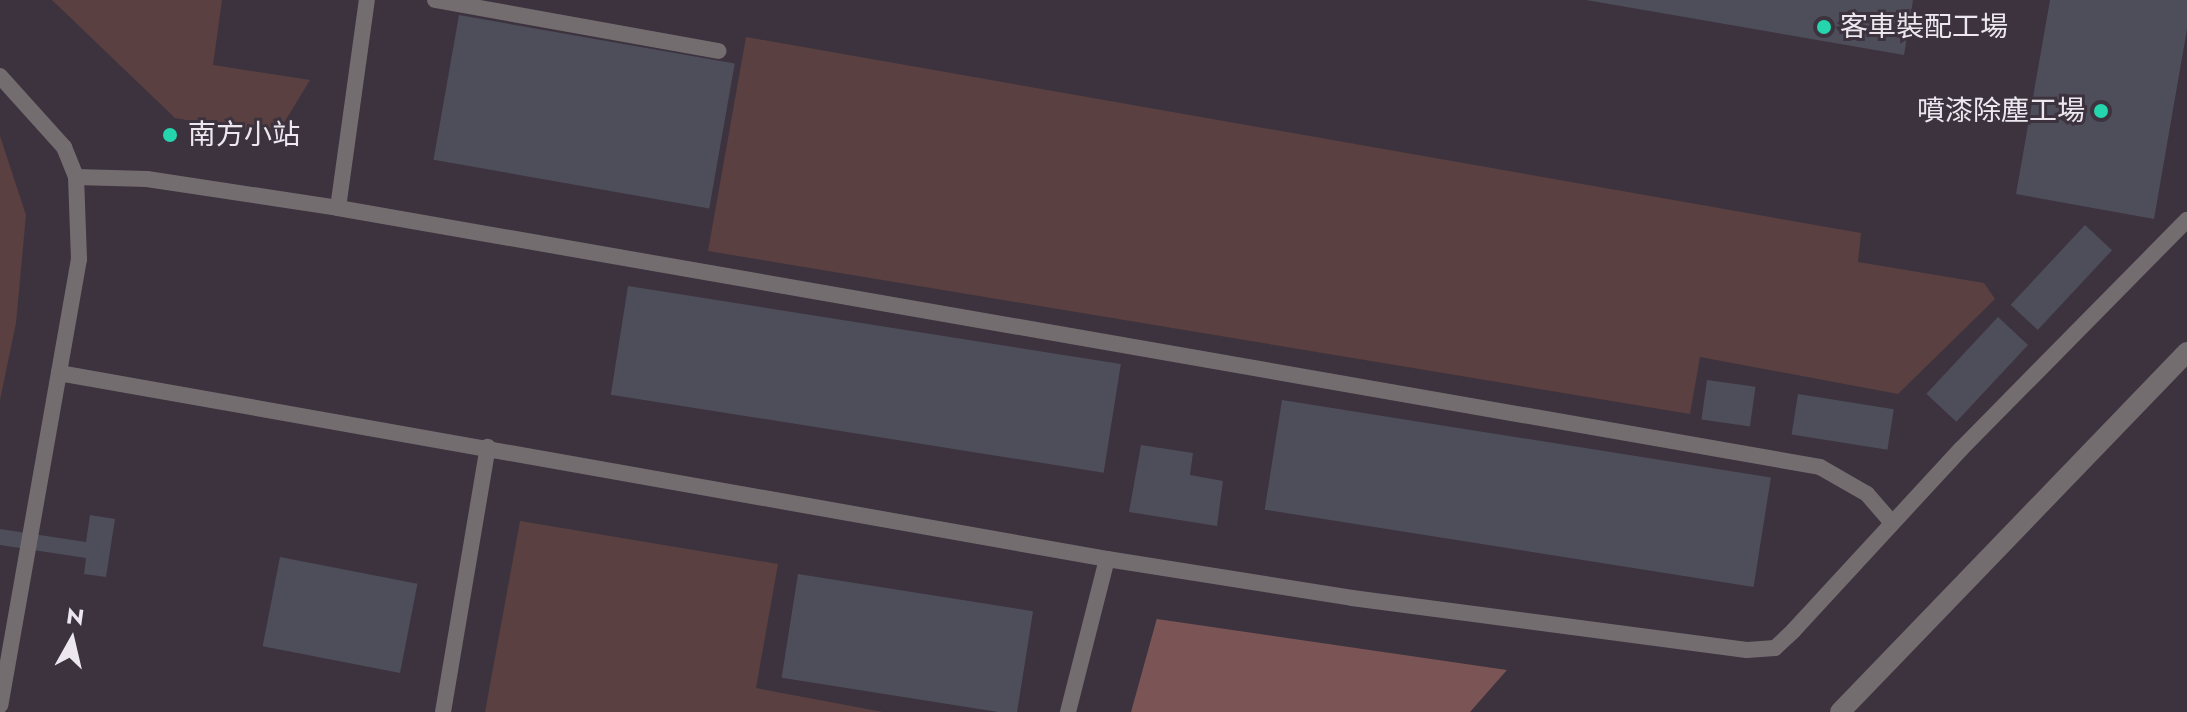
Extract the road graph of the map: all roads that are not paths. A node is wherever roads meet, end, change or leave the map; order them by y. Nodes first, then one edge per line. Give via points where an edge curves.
1 (367, 0) edge
2 (435, 0) edge
3 (718, 51) dead end
4 (0, 76) edge
5 (76, 177) junction
6 (338, 208) junction
7 (2187, 220) edge
8 (2187, 352) edge
9 (59, 373) junction
10 (488, 447) junction
11 (1891, 522) junction
12 (1107, 559) junction
13 (0, 705) edge
14 (443, 712) edge
15 (1068, 712) edge
16 (1840, 712) edge

1 - 6 lane
2 - 3 lane
4 - 5 lane via 64,147
5 - 6 lane via 147,179
5 - 9 lane via 79,259
6 - 11 lane via 1820,467 1867,494
7 - 11 lane
8 - 16 street
9 - 10 lane
9 - 13 lane
10 - 12 lane
10 - 14 lane
11 - 12 lane via 1775,648 1747,650 1352,598
12 - 15 lane

